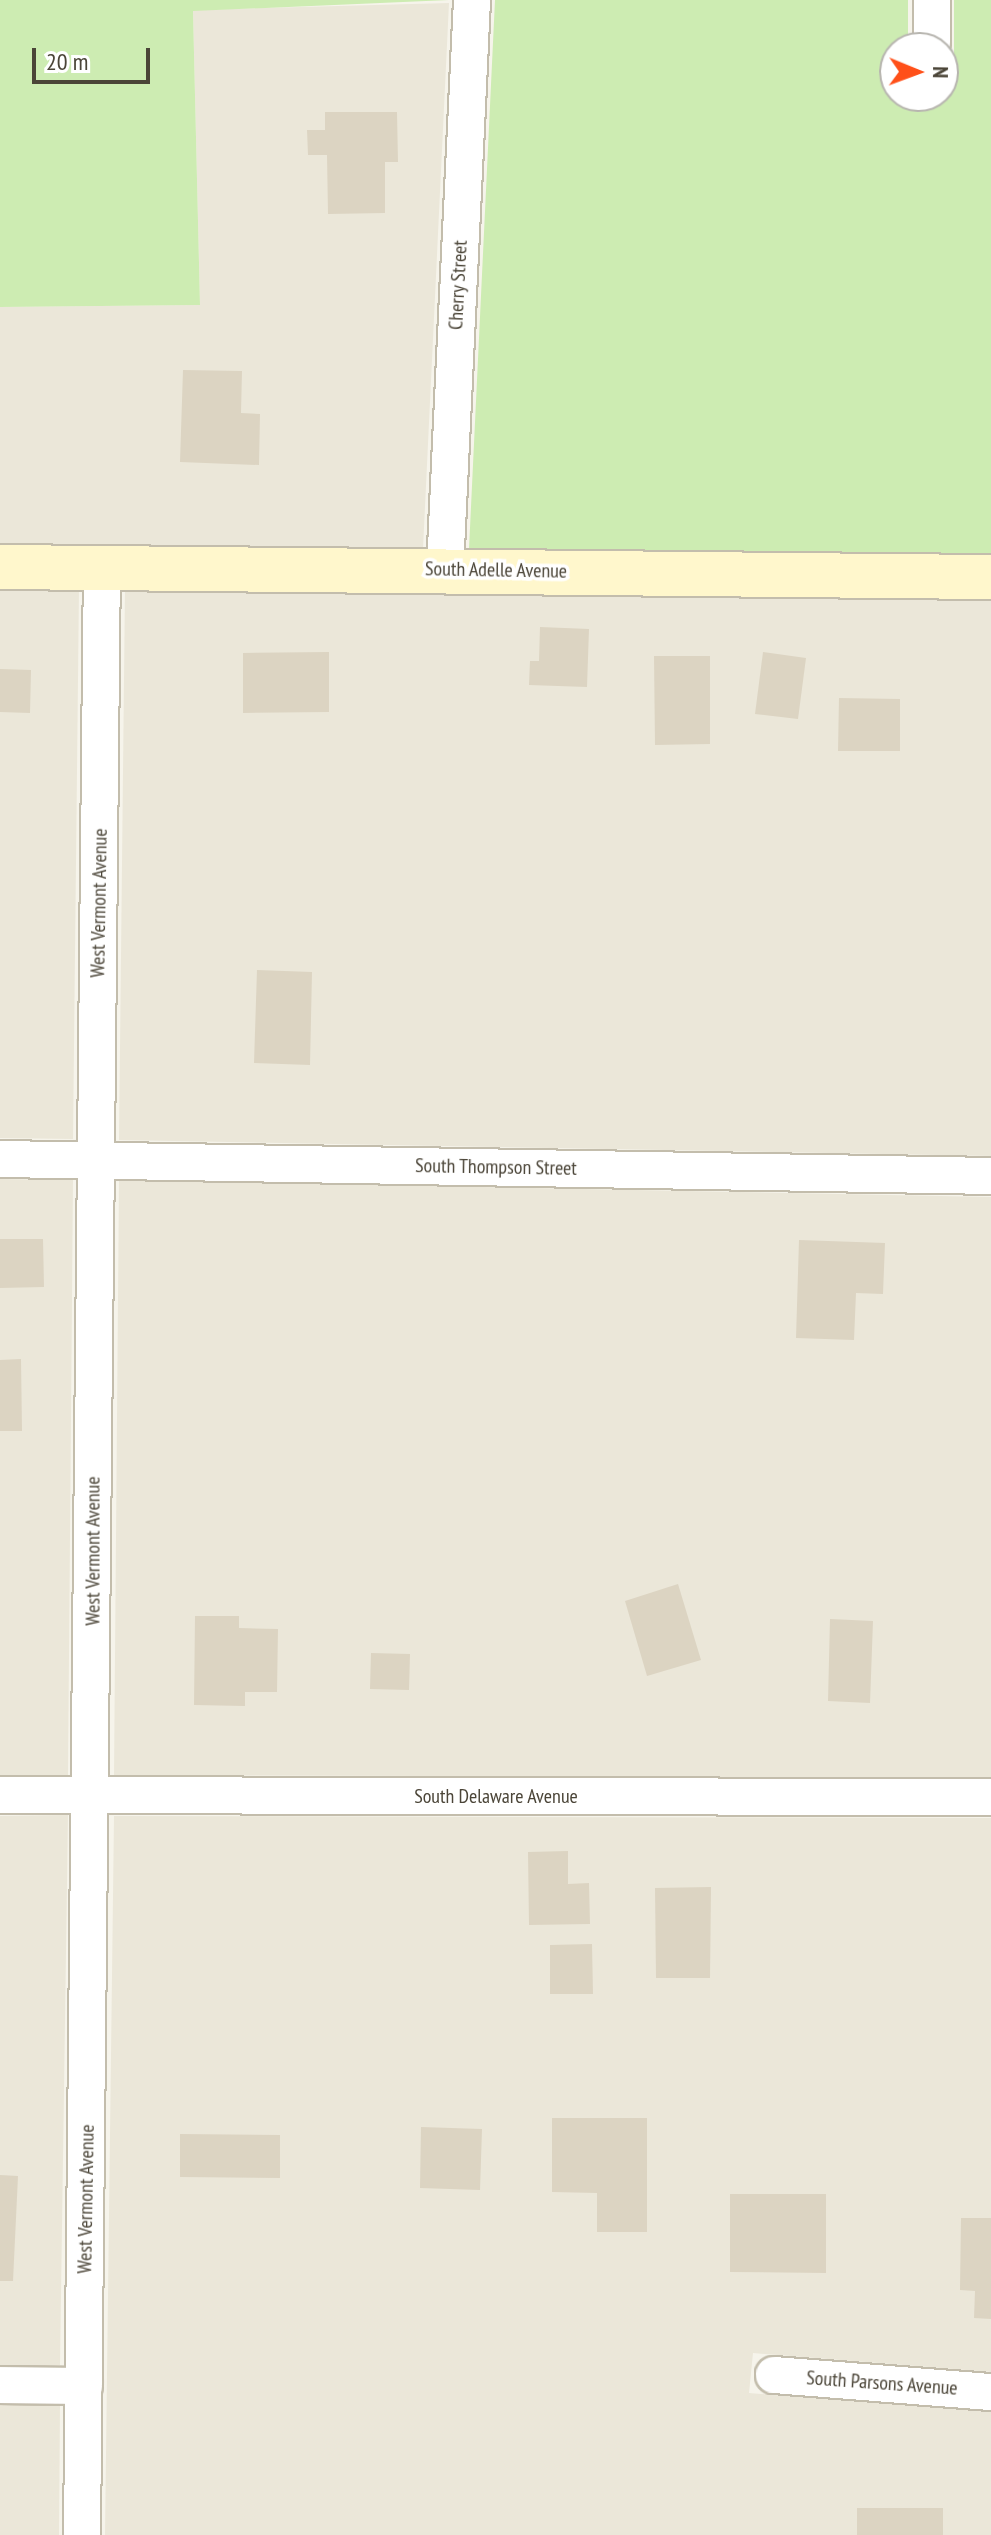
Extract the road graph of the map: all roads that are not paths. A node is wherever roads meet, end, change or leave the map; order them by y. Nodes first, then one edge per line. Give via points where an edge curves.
1 (472, 0) edge
2 (932, 0) edge
3 (932, 32) edge
4 (0, 567) edge
5 (102, 567) junction
6 (445, 569) junction
7 (991, 577) edge
8 (0, 1159) edge
9 (96, 1160) junction
10 (991, 1176) edge
11 (0, 1795) edge
12 (91, 1795) junction
13 (991, 1797) edge
14 (774, 2375) dead end
15 (0, 2385) edge
16 (84, 2386) junction
17 (991, 2392) edge
18 (82, 2535) edge

1 - 6 street, Cherry Street
2 - 3 street
4 - 5 street, South Adelle Avenue
5 - 6 street, South Adelle Avenue
5 - 9 street, West Vermont Avenue
6 - 7 street, South Adelle Avenue
8 - 9 street, South Thompson Street
9 - 10 street, South Thompson Street
9 - 12 street, West Vermont Avenue
11 - 12 street, South Delaware Avenue
12 - 13 street, South Delaware Avenue
12 - 16 street, West Vermont Avenue
14 - 17 street, South Parsons Avenue
15 - 16 street
16 - 18 street, West Vermont Avenue

